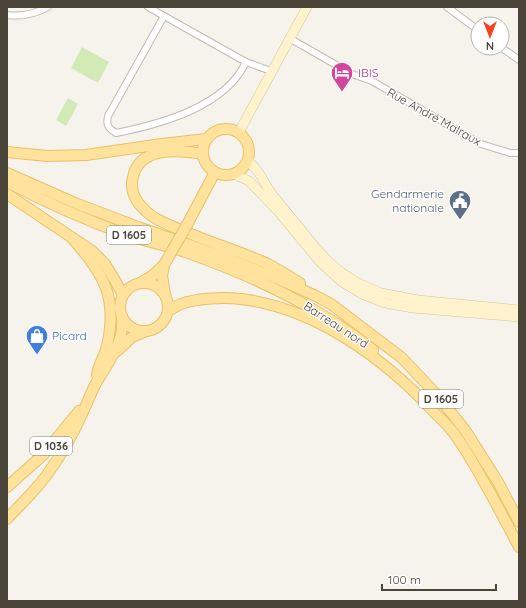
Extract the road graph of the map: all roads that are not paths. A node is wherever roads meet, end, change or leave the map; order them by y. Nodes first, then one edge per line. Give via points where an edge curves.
1 (48, 7) edge
2 (148, 7) edge
3 (307, 7) edge
4 (447, 7) edge
5 (7, 16) edge
6 (164, 16) junction
7 (470, 24) edge
8 (290, 38) junction
9 (510, 54) edge
10 (519, 60) edge
11 (246, 62) junction
12 (271, 73) junction
13 (239, 132) junction
14 (206, 139) junction
15 (7, 152) edge
16 (519, 153) edge
17 (203, 154) junction
18 (248, 160) junction
19 (7, 172) edge
20 (215, 172) junction
21 (234, 174) junction
22 (7, 182) edge
23 (7, 194) edge
24 (72, 238) junction
25 (164, 265) junction
26 (140, 283) junction
27 (123, 295) junction
28 (166, 296) junction
29 (316, 296) junction
30 (519, 310) edge
31 (168, 311) junction
32 (122, 316) junction
33 (519, 317) edge
34 (146, 331) junction
35 (115, 352) junction
36 (95, 385) junction
37 (408, 385) junction
38 (89, 398) junction
39 (7, 487) edge
40 (7, 519) edge
41 (519, 522) edge
42 (519, 547) edge

1 - 5 street via 25,15
2 - 6 street
3 - 8 main road
4 - 7 street
6 - 11 street
6 - 11 street via 108,116 106,124 116,133 172,119 197,107 218,95 236,80
8 - 12 main road
8 - 16 street, Rue André Malraux via 352,74 372,81 481,144
9 - 10 street
11 - 12 street
12 - 13 main road
13 - 14 main road via 224,128
13 - 18 main road via 248,144
14 - 15 main road via 86,155 47,156
14 - 17 main road
17 - 20 main road via 205,161
17 - 29 main road via 170,151 142,160 134,171 132,180 132,188 138,202 159,221 266,264 303,284
18 - 21 main road
18 - 30 main road via 315,247 338,269 358,283 381,293 418,300
19 - 29 main road, D 1605 via 75,203 224,257
20 - 21 main road
20 - 25 main road, bridge
21 - 33 main road via 249,180 320,262 342,282 362,294 385,303 413,308
22 - 37 main road, Barreau nord / D 1605 via 65,210 120,232 191,254 315,309 382,357
23 - 24 main road
24 - 27 main road via 100,258
24 - 36 main road via 98,271 106,285 110,301 107,347 97,371
25 - 26 main road
25 - 28 main road via 162,276
26 - 27 main road via 127,289
26 - 28 main road via 155,285
27 - 32 main road via 120,302
28 - 31 main road
29 - 41 main road, D 1605 via 402,358 437,395 466,430
31 - 34 main road via 160,325
31 - 37 main road via 181,304 224,297 268,304 304,315 335,331
32 - 34 main road via 131,327
32 - 35 main road, D 1036 via 121,336
34 - 35 main road, D 1036 via 132,337
35 - 36 main road, D 1036
36 - 38 main road, D 1036
37 - 42 main road, D 1605 via 458,437
38 - 39 main road, D 1036 via 43,455
38 - 40 main road, D 1036 via 73,432 46,476

